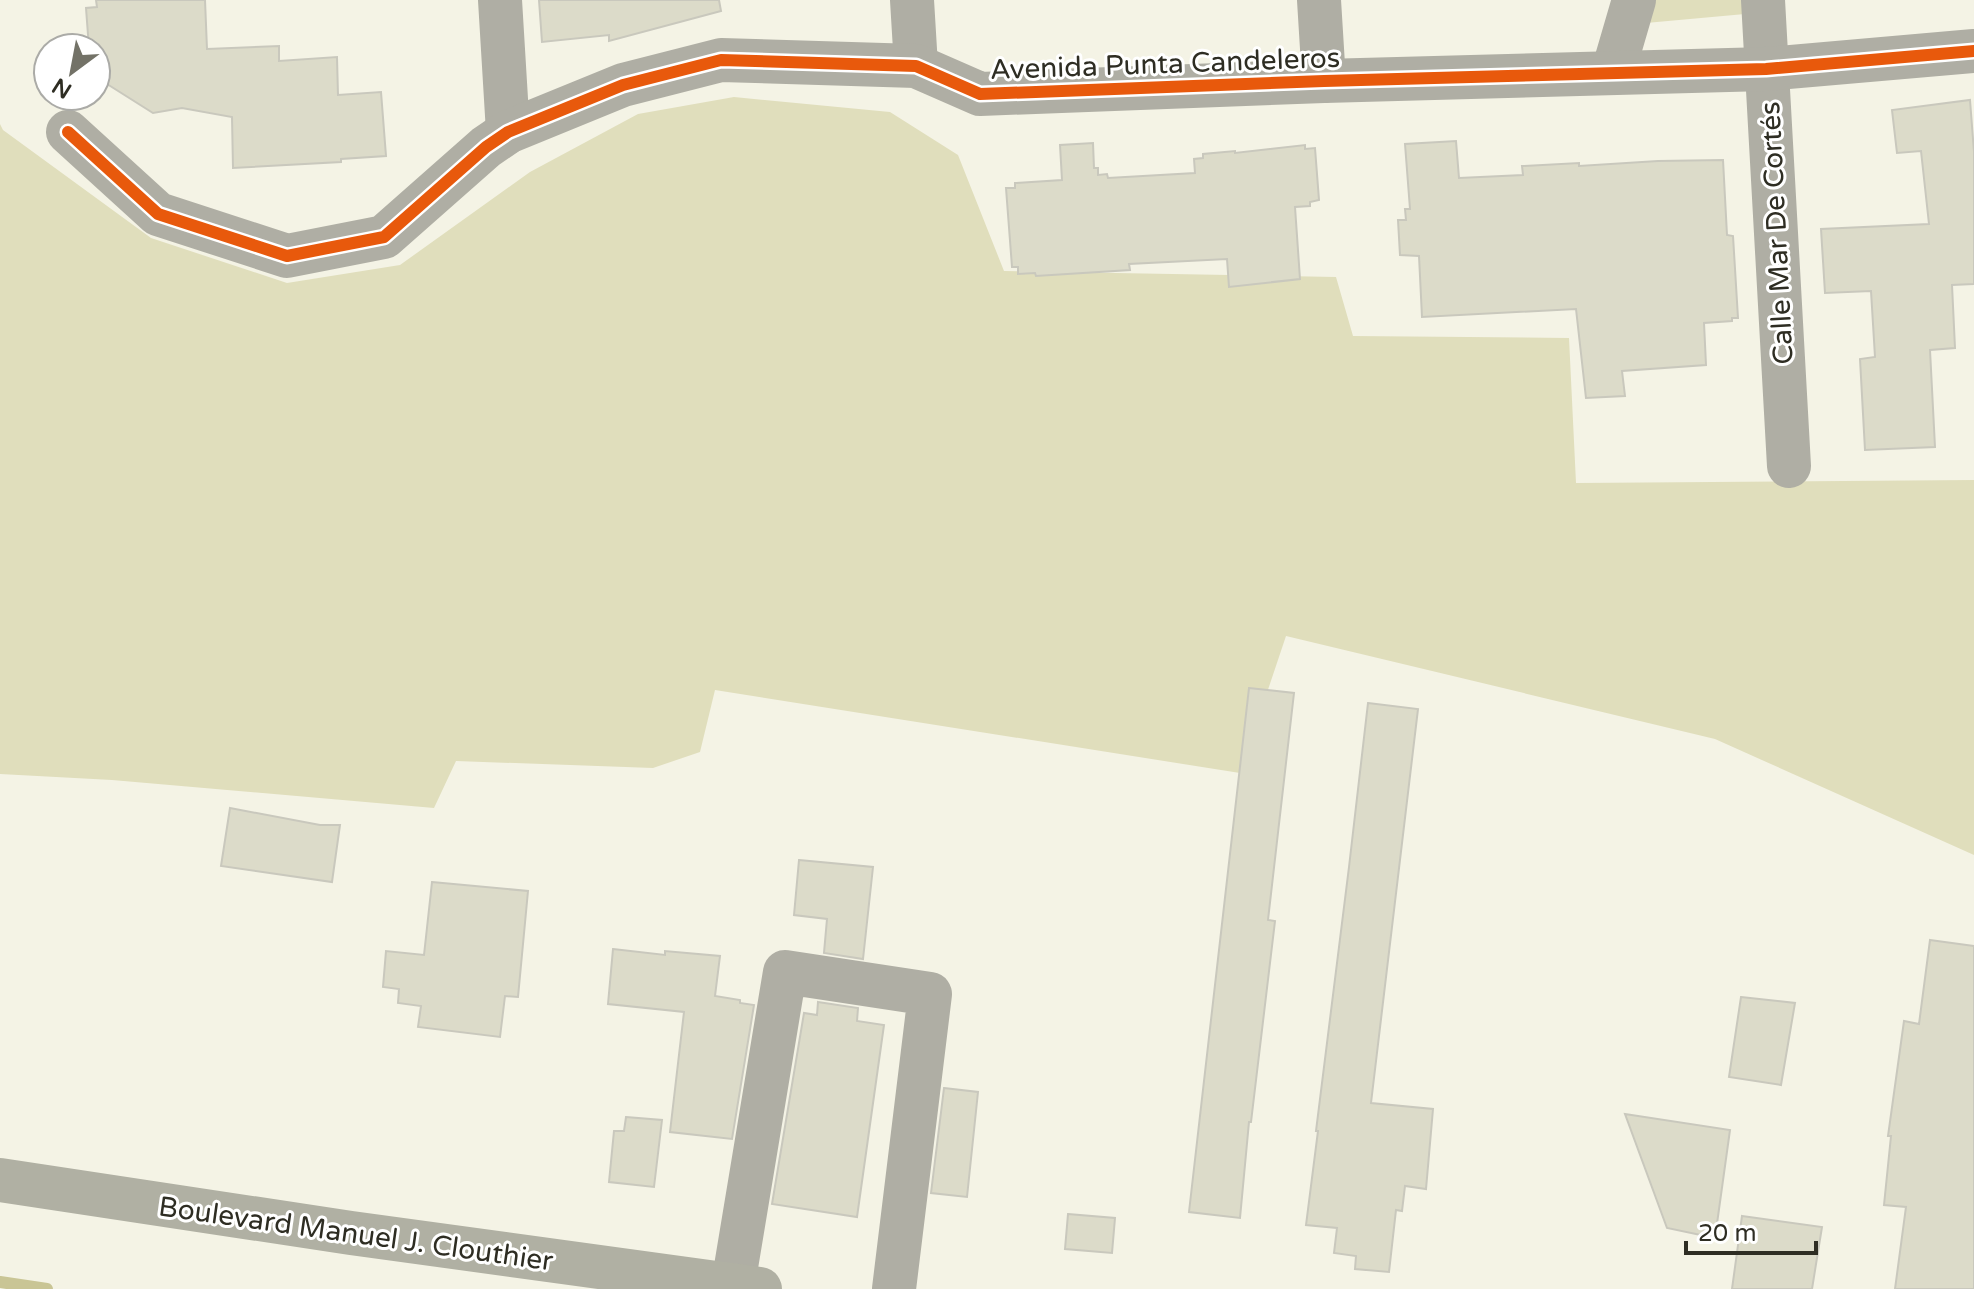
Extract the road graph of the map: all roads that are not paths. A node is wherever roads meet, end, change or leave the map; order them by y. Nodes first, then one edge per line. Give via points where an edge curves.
1 (500, 0) edge
2 (912, 0) edge
3 (1319, 0) edge
4 (1634, 0) edge
5 (1763, 0) edge
6 (1974, 51) edge
7 (916, 66) junction
8 (1766, 69) junction
9 (1613, 72) junction
10 (1324, 81) junction
11 (68, 132) dead end
12 (508, 132) junction
13 (1789, 466) dead end
14 (0, 1180) edge
15 (746, 1287) edge
16 (894, 1289) edge

1 - 12 street
2 - 7 street
3 - 10 street
4 - 9 street
5 - 8 street, Calle Mar De Cortés
6 - 8 street, Avenida Punta Candeleros
7 - 10 street, Avenida Punta Candeleros via 980,94
7 - 12 street, Avenida Punta Candeleros via 721,60 623,85
8 - 9 street, Avenida Punta Candeleros
8 - 13 street, Calle Mar De Cortés
9 - 10 street, Avenida Punta Candeleros
11 - 12 street, Avenida Punta Candeleros via 158,214 287,256 384,237
14 - 15 main road, Boulevard Manuel J. Clouthier
15 - 16 street via 785,972 930,994

